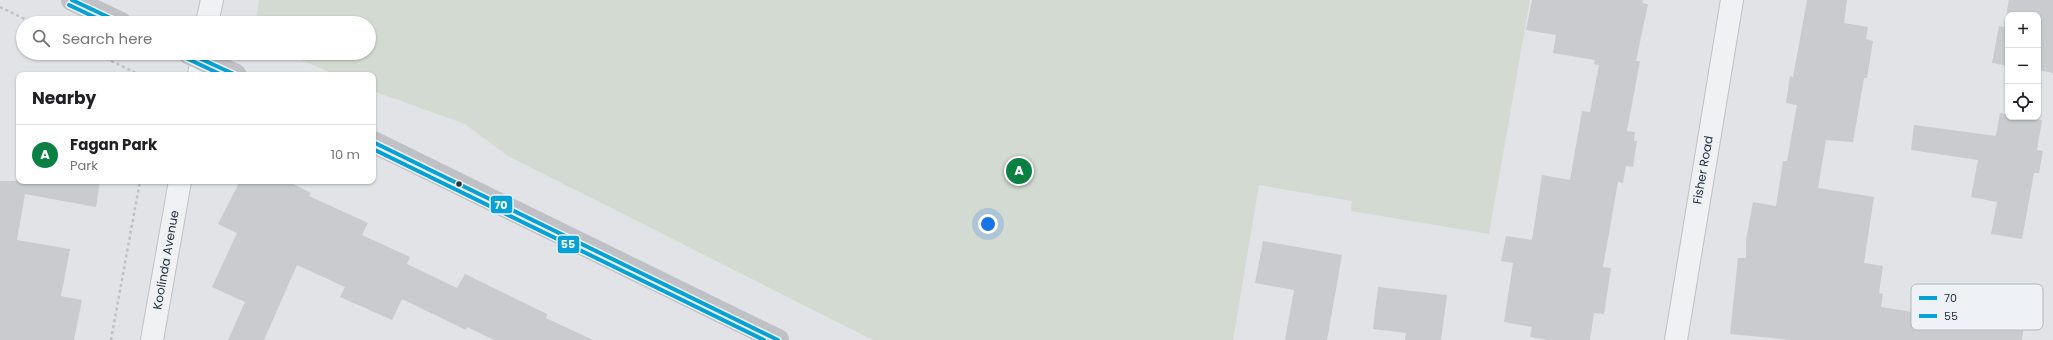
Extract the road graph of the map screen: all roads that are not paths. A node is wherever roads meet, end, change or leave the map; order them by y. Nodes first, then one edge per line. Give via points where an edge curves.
1 (72, 0) edge
2 (212, 0) edge
3 (1732, 0) edge
4 (106, 16) edge
5 (209, 16) edge
6 (198, 60) edge
7 (228, 72) edge
8 (376, 143) edge
9 (179, 184) edge
10 (152, 340) edge
11 (778, 340) edge
12 (1676, 340) edge

1 - 4 main road
2 - 5 street
3 - 12 street, Fisher Road
6 - 7 main road
8 - 11 main road
9 - 10 street, Koolinda Avenue

